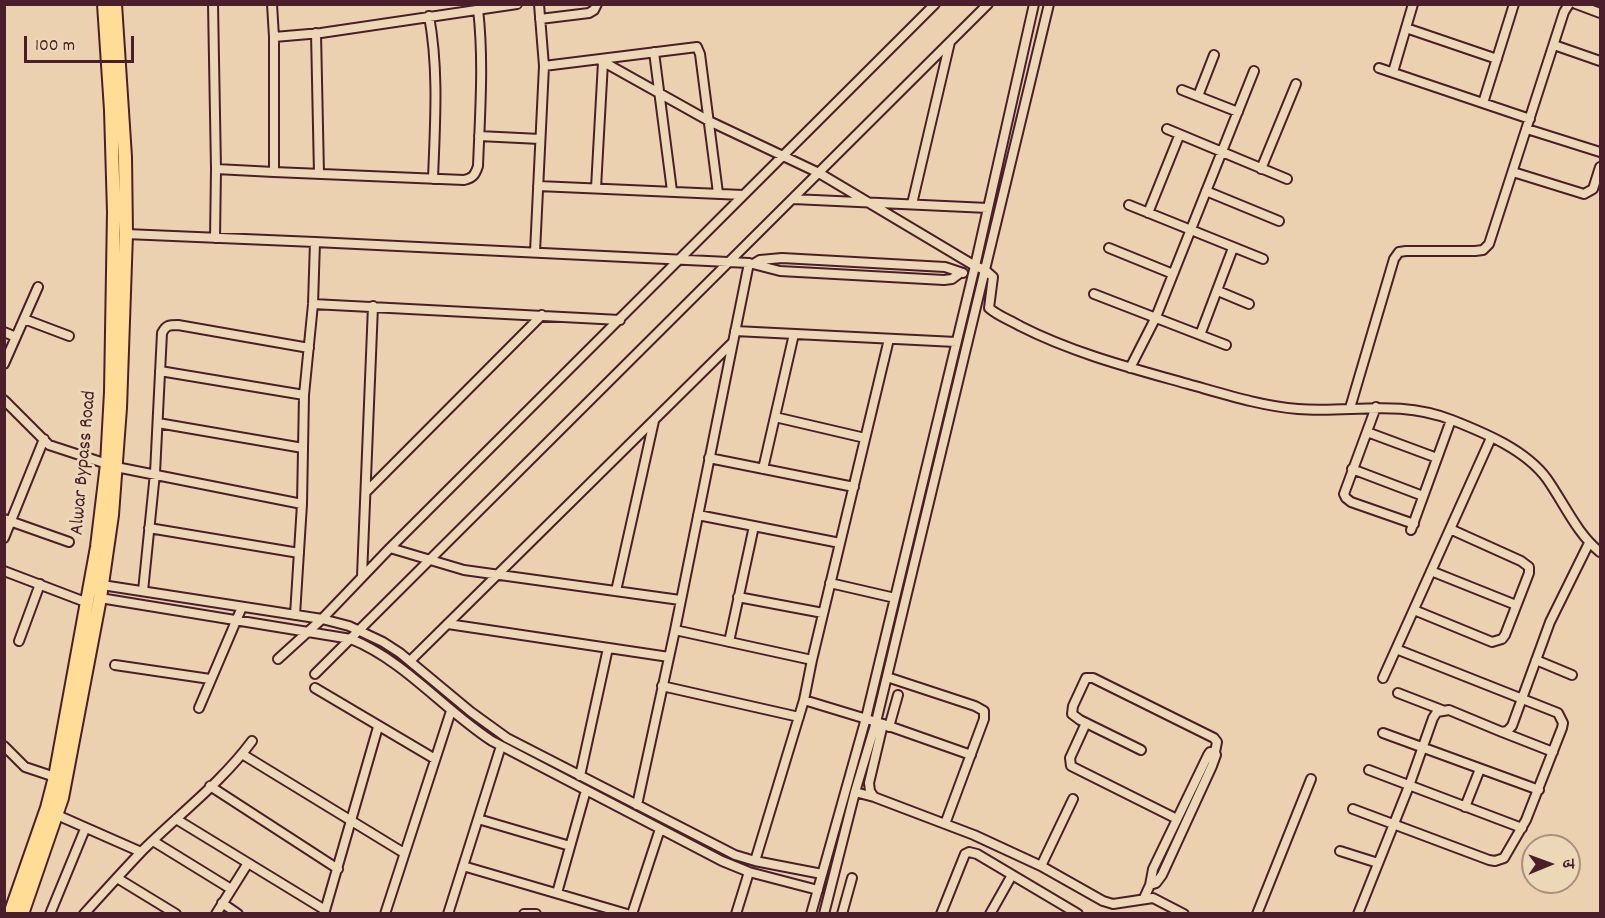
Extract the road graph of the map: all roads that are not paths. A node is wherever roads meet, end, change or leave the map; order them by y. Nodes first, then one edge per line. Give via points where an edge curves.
1 (104, 4) edge
2 (115, 4) edge
3 (213, 4) edge
4 (272, 4) edge
5 (517, 4) edge
6 (539, 4) edge
7 (597, 4) edge
8 (935, 4) edge
9 (988, 4) edge
10 (1034, 4) edge
11 (1049, 4) edge
12 (1413, 4) edge
13 (1514, 4) edge
14 (1569, 4) edge
15 (1576, 4) edge
16 (478, 9) junction
17 (1600, 13) edge
18 (429, 16) junction
19 (540, 19) junction
20 (1406, 28) junction
21 (316, 33) junction
22 (274, 37) junction
23 (950, 42) junction
24 (1554, 45) junction
25 (654, 52) junction
26 (1214, 55) dead end
27 (1497, 59) junction
28 (602, 61) junction
29 (1600, 61) edge
30 (544, 66) junction
31 (1379, 68) dead end
32 (1254, 71) dead end
33 (1393, 72) junction
34 (1296, 84) dead end
35 (1182, 90) dead end
36 (660, 93) junction
37 (1198, 96) junction
38 (1483, 103) junction
39 (1238, 112) junction
40 (1530, 119) junction
41 (709, 121) junction
42 (1167, 129) dead end
43 (1527, 129) junction
44 (479, 136) junction
45 (1179, 136) junction
46 (540, 139) junction
47 (1600, 152) edge
48 (1222, 153) junction
49 (784, 156) junction
50 (1600, 167) edge
51 (1261, 168) junction
52 (216, 169) junction
53 (274, 172) junction
54 (819, 172) junction
55 (1513, 172) junction
56 (319, 174) junction
57 (433, 178) junction
58 (1287, 179) dead end
59 (538, 186) junction
60 (596, 188) junction
61 (672, 191) junction
62 (1206, 191) junction
63 (718, 193) junction
64 (743, 195) junction
65 (793, 199) junction
66 (871, 202) junction
67 (912, 204) junction
68 (1129, 205) dead end
69 (988, 208) junction
70 (1148, 213) junction
71 (1279, 221) dead end
72 (1191, 230) junction
73 (126, 234) junction
74 (215, 238) junction
75 (315, 242) junction
76 (1109, 248) dead end
77 (1233, 248) junction
78 (535, 252) junction
79 (681, 259) junction
80 (1263, 259) dead end
81 (730, 262) junction
82 (752, 263) junction
83 (974, 270) junction
84 (985, 270) junction
85 (960, 273) junction
86 (1173, 274) junction
87 (38, 287) dead end
88 (1218, 291) junction
89 (1095, 294) dead end
90 (313, 303) junction
91 (1248, 304) dead end
92 (976, 305) junction
93 (373, 306) junction
94 (989, 308) junction
95 (542, 315) junction
96 (1156, 317) junction
97 (24, 319) junction
98 (620, 320) junction
99 (735, 331) junction
100 (4, 332) edge
101 (794, 334) junction
102 (1200, 335) junction
103 (69, 336) dead end
104 (16, 337) junction
105 (889, 339) junction
106 (733, 342) junction
107 (956, 342) junction
108 (1226, 345) dead end
109 (309, 348) junction
110 (4, 364) edge
111 (1130, 368) junction
112 (160, 371) junction
113 (304, 395) junction
114 (4, 400) edge
115 (1376, 407) junction
116 (1350, 408) junction
117 (775, 417) junction
118 (1451, 420) junction
119 (654, 421) junction
120 (158, 423) junction
121 (1367, 432) junction
122 (44, 438) junction
123 (865, 438) junction
124 (1491, 438) junction
125 (303, 448) junction
126 (709, 458) junction
127 (1437, 458) junction
128 (111, 465) junction
129 (763, 469) junction
130 (1352, 469) junction
131 (155, 473) junction
132 (854, 487) junction
133 (366, 492) junction
134 (1423, 496) junction
135 (302, 504) junction
136 (698, 515) junction
137 (8, 520) edge
138 (754, 526) junction
139 (149, 528) junction
140 (1450, 529) junction
141 (4, 538) edge
142 (69, 542) dead end
143 (840, 543) junction
144 (1589, 543) junction
145 (390, 548) junction
146 (1600, 552) edge
147 (299, 553) junction
148 (431, 560) junction
149 (1431, 571) junction
150 (5, 572) edge
151 (498, 575) junction
152 (363, 576) junction
153 (830, 583) junction
154 (40, 584) junction
155 (102, 585) junction
156 (143, 591) junction
157 (616, 591) junction
158 (738, 597) junction
159 (100, 598) junction
160 (895, 598) junction
161 (680, 600) junction
162 (88, 603) junction
163 (1516, 605) junction
164 (242, 607) junction
165 (1414, 610) junction
166 (823, 613) junction
167 (295, 615) junction
168 (322, 619) junction
169 (237, 620) junction
170 (448, 624) junction
171 (359, 630) junction
172 (675, 630) junction
173 (307, 632) junction
174 (351, 639) junction
175 (19, 641) dead end
176 (729, 642) junction
177 (608, 648) junction
178 (1396, 650) junction
179 (669, 657) junction
180 (278, 659) dead end
181 (812, 660) junction
182 (1536, 660) junction
183 (410, 661) junction
184 (115, 665) dead end
185 (315, 674) dead end
186 (1572, 675) dead end
187 (887, 677) junction
188 (1383, 678) dead end
189 (210, 679) junction
190 (662, 686) junction
191 (315, 688) dead end
192 (1398, 693) dead end
193 (898, 694) dead end
194 (804, 700) junction
195 (1521, 700) junction
196 (199, 708) dead end
197 (1442, 710) junction
198 (451, 711) junction
199 (799, 717) junction
200 (866, 718) junction
201 (1086, 723) junction
202 (883, 724) junction
203 (378, 727) junction
204 (1502, 732) junction
205 (1383, 733) dead end
206 (252, 741) dead end
207 (501, 746) junction
208 (4, 747) edge
209 (1424, 748) junction
210 (1141, 750) dead end
211 (1215, 752) junction
212 (1553, 752) junction
213 (242, 754) junction
214 (971, 755) junction
215 (435, 759) junction
216 (1480, 769) junction
217 (1369, 771) dead end
218 (580, 776) junction
219 (55, 777) junction
220 (1311, 779) dead end
221 (210, 786) junction
222 (1409, 786) junction
223 (586, 790) junction
224 (1539, 790) junction
225 (855, 792) junction
226 (874, 797) junction
227 (1073, 800) dead end
228 (637, 805) junction
229 (1466, 807) junction
230 (1353, 809) dead end
231 (57, 815) junction
232 (176, 819) junction
233 (478, 819) junction
234 (1177, 819) junction
235 (352, 821) junction
236 (945, 824) junction
237 (1394, 825) junction
238 (1522, 828) junction
239 (86, 829) junction
240 (660, 829) junction
241 (153, 841) junction
242 (570, 846) junction
243 (1340, 851) dead end
244 (141, 852) junction
245 (404, 853) junction
246 (755, 861) junction
247 (248, 863) junction
248 (1378, 863) junction
249 (463, 866) junction
250 (1041, 866) junction
251 (338, 869) junction
252 (749, 872) junction
253 (822, 874) junction
254 (1012, 875) junction
255 (117, 878) junction
256 (852, 878) dead end
257 (1150, 885) junction
258 (231, 889) junction
259 (818, 890) junction
260 (557, 893) junction
261 (1144, 898) junction
262 (222, 903) junction
263 (325, 912) edge
264 (10, 914) edge
265 (22, 914) edge
266 (50, 914) edge
267 (84, 914) edge
268 (176, 914) edge
269 (216, 914) edge
270 (238, 914) edge
271 (385, 914) edge
272 (448, 914) edge
273 (524, 914) edge
274 (536, 914) edge
275 (627, 914) edge
276 (632, 914) edge
277 (736, 914) edge
278 (811, 914) edge
279 (824, 914) edge
280 (842, 914) edge
281 (941, 914) edge
282 (990, 914) edge
283 (1078, 914) edge
284 (1184, 914) edge
285 (1257, 914) edge
286 (1358, 914) edge

1 - 128 main road, Alwar Bypass Road via 114,212
2 - 73 main road, Alwar Bypass Road
3 - 52 street
4 - 22 street
5 - 16 street
6 - 19 street
7 - 19 street via 589,13
8 - 49 street
9 - 23 street
10 - 69 street
11 - 84 street
12 - 20 street
13 - 27 street
14 - 24 street
15 - 17 street
16 - 18 street
16 - 44 street via 482,55
18 - 21 street
18 - 57 street via 436,65
19 - 30 street
20 - 27 street
20 - 33 street
21 - 22 street
21 - 56 street
22 - 53 street
23 - 54 street
23 - 67 street
24 - 29 street
24 - 40 street
25 - 28 street
25 - 36 street
25 - 41 street via 697,47
26 - 37 street
27 - 38 street
28 - 30 street
28 - 36 street
28 - 60 street
30 - 46 street
31 - 33 street
32 - 39 street
33 - 38 street
34 - 51 street
35 - 37 street
36 - 41 street
36 - 61 street
37 - 39 street
38 - 40 street
39 - 48 street
40 - 43 street
41 - 49 street
41 - 63 street
42 - 45 street
43 - 47 street
43 - 55 street
44 - 46 street
44 - 57 street via 478,166 471,178
45 - 48 street
45 - 70 street
46 - 59 street
48 - 51 street
48 - 62 street
49 - 54 street
49 - 64 street
50 - 55 street via 1593,189 1584,194
51 - 58 street
52 - 53 street
52 - 74 street
53 - 56 street
54 - 65 street
54 - 66 street
55 - 116 street via 1489,244 1483,250 1398,252
56 - 57 street
59 - 60 street
59 - 78 street
60 - 61 street
61 - 63 street
62 - 71 street
62 - 72 street
63 - 64 street
64 - 79 street
65 - 66 street
65 - 81 street
66 - 67 street
66 - 83 street
67 - 69 street
68 - 70 street
69 - 83 street
70 - 72 street
72 - 77 street
72 - 86 street
73 - 74 street
73 - 128 main road, Alwar Bypass Road via 121,384
74 - 75 street
75 - 78 street
75 - 90 street
76 - 86 street
77 - 80 street
77 - 88 street
78 - 79 street
79 - 81 street
79 - 98 street
81 - 82 street
81 - 148 street
82 - 85 street via 782,258 945,267
82 - 85 street via 780,271 944,280
82 - 99 street
83 - 84 street
83 - 85 street
83 - 107 street
84 - 92 street
84 - 94 street via 993,277
86 - 96 street
87 - 97 street
88 - 91 street
88 - 102 street
89 - 96 street
90 - 93 street
90 - 109 street
92 - 94 street
92 - 187 street
93 - 95 street
93 - 133 street
94 - 111 street via 1056,343
95 - 98 street
95 - 133 street
96 - 102 street
96 - 111 street
97 - 103 street
97 - 104 street
98 - 145 street
99 - 101 street
99 - 106 street
100 - 104 street
101 - 105 street
101 - 117 street
102 - 108 street
104 - 110 street
105 - 107 street
105 - 123 street
106 - 119 street
106 - 126 street
107 - 160 street
109 - 112 street via 170,325 162,333
109 - 113 street
111 - 116 street via 1273,406
112 - 113 street
112 - 120 street
113 - 125 street
114 - 122 street
115 - 116 street
115 - 118 street via 1411,410
115 - 121 street
117 - 123 street
117 - 129 street
118 - 124 street
118 - 127 street
119 - 151 street
119 - 157 street
120 - 125 street
120 - 131 street
121 - 127 street
121 - 130 street
122 - 128 street via 56,448
122 - 137 street
123 - 132 street
124 - 140 street
124 - 144 street via 1532,462
125 - 135 street
126 - 129 street
126 - 136 street
127 - 134 street
128 - 131 street
128 - 155 main road, Alwar Bypass Road via 110,536
128 - 162 main road, Alwar Bypass Road
129 - 132 street
130 - 134 street
130 - 134 street via 1346,498 1412,527
131 - 135 street
131 - 139 street
132 - 143 street
133 - 152 street
135 - 147 street
136 - 138 street
136 - 161 street
137 - 141 street
137 - 142 street
138 - 143 street
138 - 158 street
139 - 147 street
139 - 156 street
140 - 149 street
140 - 163 street via 1529,567
143 - 153 street
144 - 146 street
144 - 182 street
145 - 148 street
145 - 152 street
147 - 167 street
148 - 151 street
148 - 171 street
149 - 163 street
149 - 165 street
150 - 154 street
151 - 157 street
151 - 170 street
152 - 168 street
153 - 160 street
153 - 166 street
154 - 162 street
154 - 175 street
155 - 156 street
155 - 159 main road, Alwar Bypass Road
156 - 164 street
157 - 161 street
158 - 166 street
158 - 176 street
159 - 169 street
159 - 231 main road, Alwar Bypass Road
160 - 200 street
161 - 172 street
162 - 219 main road, Alwar Bypass Road
163 - 165 street via 1502,639 1492,642
164 - 167 street
164 - 169 street
165 - 178 street
166 - 181 street
167 - 168 street
168 - 171 street
168 - 173 street
169 - 173 street
169 - 189 street
170 - 177 street
170 - 183 street
171 - 174 street
171 - 183 street
172 - 176 street
172 - 179 street
173 - 174 street
173 - 180 street
174 - 185 street
174 - 198 street via 387,657
176 - 181 street
177 - 179 street
177 - 218 street
178 - 188 street
178 - 195 street
179 - 190 street
181 - 194 street
182 - 186 street
182 - 195 street
183 - 218 street via 507,738
184 - 189 street
187 - 202 street
187 - 214 street via 984,711
189 - 196 street
190 - 199 street
190 - 228 street
191 - 203 street
192 - 197 street
193 - 202 street
194 - 199 street
194 - 200 street
195 - 204 street via 1512,726
195 - 212 street via 1562,717
197 - 204 street
197 - 209 street via 1432,718
198 - 207 street
198 - 215 street
199 - 246 street
200 - 202 street
200 - 253 street
201 - 210 street
201 - 211 street via 1074,717 1071,710 1089,677 1214,738
201 - 234 street via 1070,758 1071,766
202 - 214 street
202 - 225 street
202 - 226 street via 869,783
203 - 215 street
203 - 235 street
204 - 212 street
205 - 209 street
206 - 213 street
207 - 223 street
207 - 233 street
208 - 219 street via 25,767
209 - 216 street
209 - 222 street
211 - 234 street via 1208,755
211 - 257 street via 1162,875
212 - 224 street
213 - 221 street
213 - 235 street
214 - 236 street
215 - 245 street
216 - 224 street
216 - 229 street
217 - 222 street
218 - 228 street
219 - 264 main road, Alwar Bypass Road
220 - 285 street
221 - 232 street
221 - 251 street
222 - 229 street
222 - 237 street
223 - 240 street
223 - 242 street
224 - 238 street
225 - 226 street
225 - 279 street
226 - 236 street
227 - 250 street
228 - 246 street
229 - 238 street
230 - 237 street
231 - 239 street
231 - 265 main road, Alwar Bypass Road
232 - 241 street
232 - 247 street
233 - 242 street
233 - 249 street
234 - 257 street via 1153,868
235 - 245 street
235 - 251 street
236 - 250 street
237 - 238 street via 1495,861 1504,858
237 - 248 street
239 - 244 street
239 - 266 street
240 - 252 street
240 - 276 street
241 - 244 street
241 - 258 street
242 - 260 street
243 - 248 street
244 - 255 street
245 - 271 street
246 - 253 street
247 - 258 street
247 - 263 street
248 - 286 street
249 - 260 street
249 - 272 street
250 - 261 street via 1103,901 1113,904
251 - 263 street
252 - 259 street
252 - 277 street
253 - 259 street
254 - 281 street via 977,854 965,854
254 - 282 street
254 - 283 street
255 - 267 street
255 - 268 street
256 - 280 street
257 - 261 street
258 - 262 street
259 - 278 street
260 - 275 street
261 - 284 street via 1160,901
262 - 269 street
262 - 270 street
273 - 274 street

